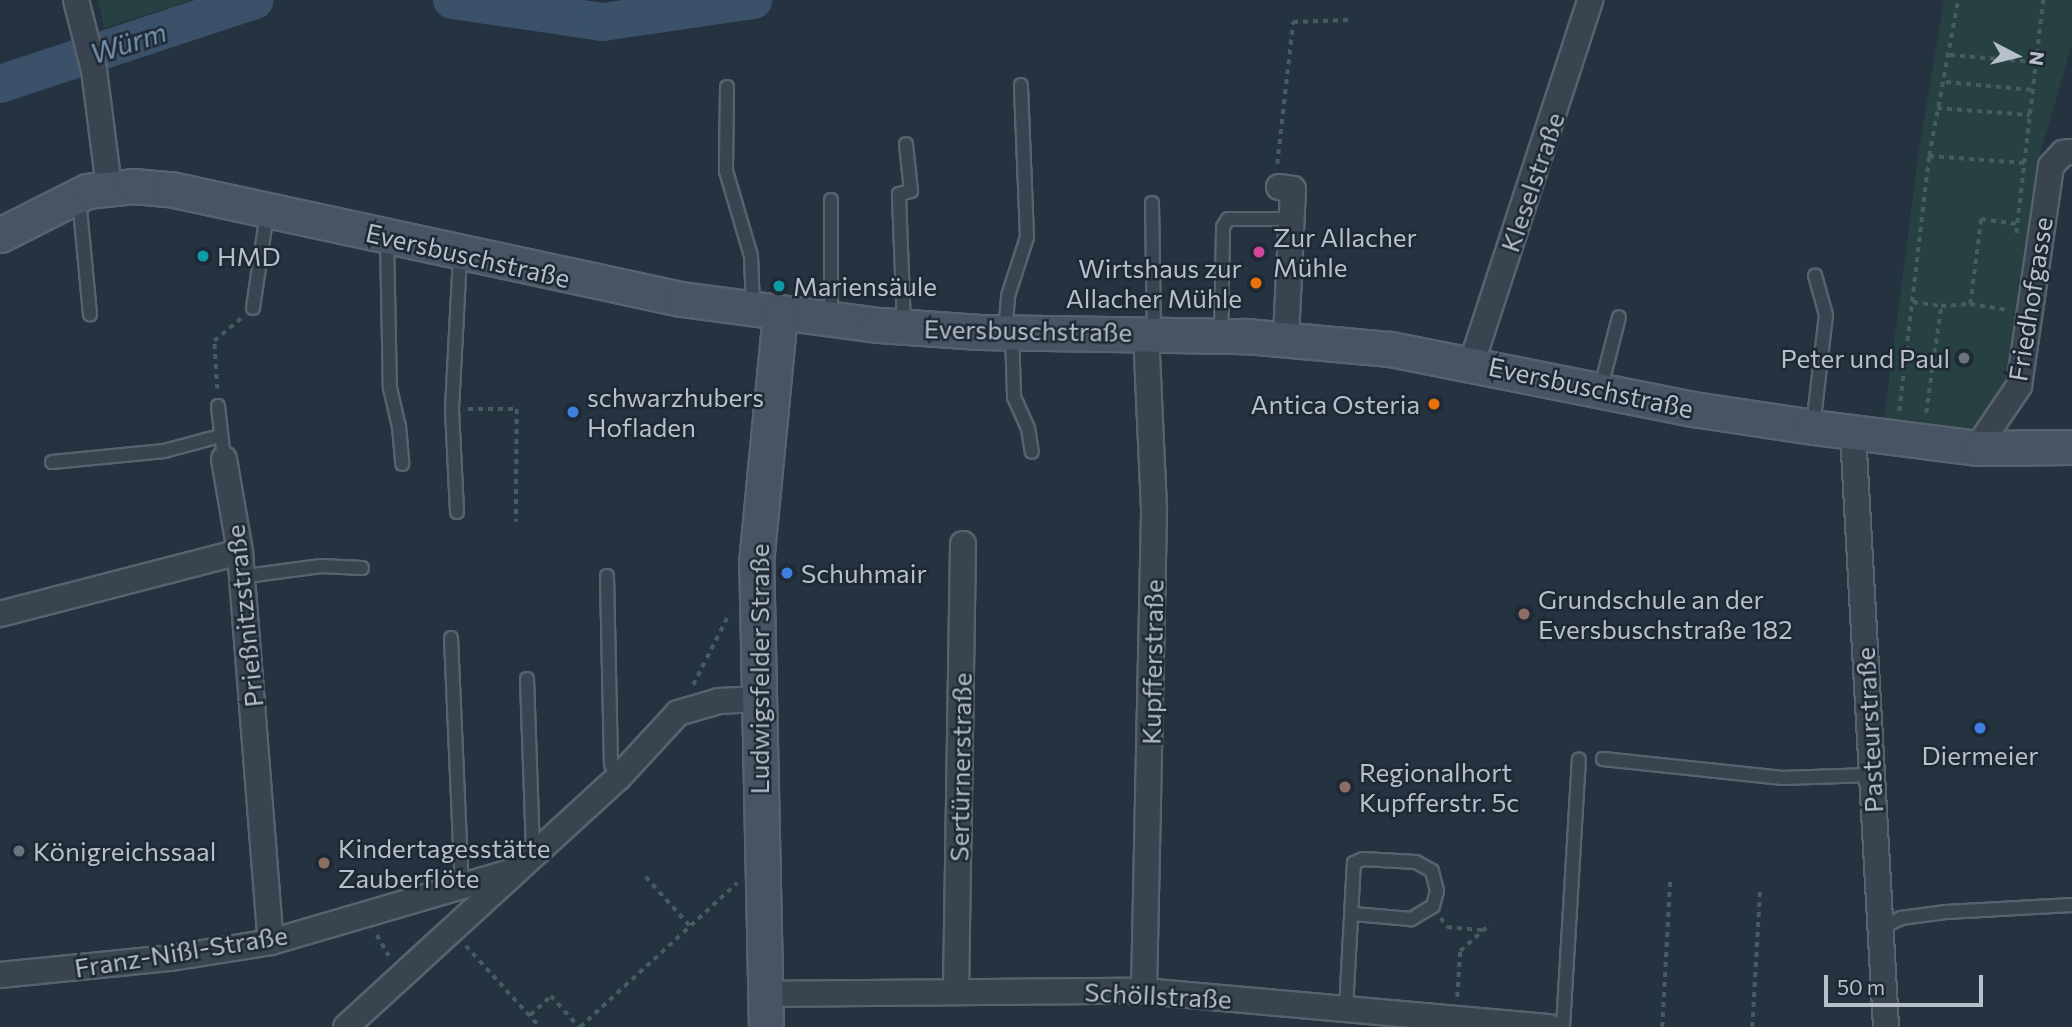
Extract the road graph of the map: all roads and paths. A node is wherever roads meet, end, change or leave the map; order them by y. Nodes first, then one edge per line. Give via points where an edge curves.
1 (76, 0) edge
2 (1590, 0) edge
3 (1958, 0) edge
4 (2043, 0) edge
5 (1348, 20) dead end
6 (1950, 55) junction
7 (2036, 62) junction
8 (1946, 82) junction
9 (1021, 85) dead end
10 (727, 87) dead end
11 (2033, 90) junction
12 (1937, 108) junction
13 (2030, 115) junction
14 (906, 144) dead end
15 (2072, 152) edge
16 (1929, 156) junction
17 (2025, 163) junction
18 (1279, 187) joint
19 (94, 190) junction
20 (831, 200) dead end
21 (1152, 203) dead end
22 (268, 209) junction
23 (1291, 219) junction
24 (2017, 224) junction
25 (0, 235) edge
26 (2016, 236) dead end
27 (387, 237) junction
28 (460, 255) junction
29 (1815, 275) dead end
30 (2008, 297) dead end
31 (1913, 302) junction
32 (1970, 304) junction
33 (1941, 306) junction
34 (253, 308) joint
35 (767, 310) junction
36 (2007, 310) junction
37 (90, 314) dead end
38 (1619, 317) dead end
39 (831, 318) junction
40 (2005, 322) dead end
41 (904, 327) junction
42 (1008, 332) junction
43 (1150, 333) junction
44 (1221, 335) junction
45 (1286, 339) junction
46 (1472, 362) junction
47 (1600, 391) junction
48 (218, 406) joint
49 (452, 410) junction
50 (1906, 412) dead end
51 (1916, 414) dead end
52 (1926, 415) junction
53 (1939, 416) dead end
54 (1813, 427) junction
55 (1853, 432) junction
56 (222, 447) junction
57 (2072, 447) edge
58 (1977, 448) junction
59 (1032, 452) dead end
60 (52, 462) dead end
61 (402, 464) dead end
62 (457, 512) dead end
63 (516, 522) dead end
64 (963, 544) dead end
65 (239, 564) junction
66 (362, 568) dead end
67 (607, 576) dead end
68 (732, 609) dead end
69 (0, 614) edge
70 (451, 638) dead end
71 (527, 679) dead end
72 (757, 699) junction
73 (678, 713) junction
74 (1579, 759) dead end
75 (1603, 760) dead end
76 (1871, 775) junction
77 (618, 778) junction
78 (761, 860) junction
79 (527, 864) junction
80 (646, 877) dead end
81 (1670, 880) dead end
82 (462, 885) junction
83 (1760, 889) dead end
84 (2072, 905) edge
85 (1433, 906) junction
86 (364, 912) junction
87 (1353, 914) junction
88 (1490, 924) dead end
89 (690, 926) junction
90 (1879, 928) junction
91 (452, 930) junction
92 (1483, 930) junction
93 (271, 942) junction
94 (0, 975) edge
95 (401, 977) junction
96 (956, 991) junction
97 (1144, 991) junction
98 (764, 995) junction
99 (1346, 1009) junction
100 (530, 1015) junction
101 (1455, 1020) junction
102 (346, 1027) edge
103 (540, 1027) edge
104 (579, 1027) edge
105 (766, 1027) edge
106 (1549, 1027) edge
107 (1563, 1027) edge
108 (1662, 1027) edge
109 (1752, 1027) edge
110 (1886, 1027) edge

1 - 19 street via 94,70
2 - 46 street, Kleselstraße
3 - 6 path
4 - 7 path
5 - 18 path via 1293,22 1276,176
6 - 7 path
6 - 8 path
7 - 11 path
8 - 11 path
8 - 12 path
9 - 42 lane via 1027,237 1008,296
10 - 35 lane via 726,171
11 - 13 path
12 - 13 path
12 - 16 path
13 - 17 path
14 - 41 lane via 911,191 899,194
15 - 58 street, Friedhofgasse via 2063,153 2051,166 2019,386
16 - 17 path
16 - 31 path
17 - 24 path
18 - 23 street via 1293,189
19 - 22 main road, Eversbuschstraße via 170,189
19 - 25 main road, Eversbuschstraße
19 - 37 lane
20 - 39 lane
21 - 43 lane
22 - 27 main road, Eversbuschstraße
22 - 34 lane
23 - 44 lane via 1228,219 1223,227
23 - 45 street
24 - 26 path
24 - 32 path via 1981,219
27 - 28 main road, Eversbuschstraße
27 - 61 lane via 390,388 400,426
28 - 35 main road, Eversbuschstraße via 611,286
28 - 49 lane
29 - 54 lane via 1826,315
30 - 36 path
31 - 33 path
31 - 50 path via 1897,411
32 - 33 path
32 - 36 path
33 - 52 path
34 - 48 path via 214,341
35 - 39 main road, Eversbuschstraße
35 - 72 main road, Ludwigsfelder Straße via 756,563
36 - 40 path
38 - 47 lane
39 - 41 main road, Eversbuschstraße
41 - 42 main road, Eversbuschstraße
42 - 43 main road, Eversbuschstraße
42 - 59 lane via 1014,397 1028,428
43 - 44 main road, Eversbuschstraße
43 - 97 street, Kupfferstraße via 1154,509
44 - 45 main road, Eversbuschstraße
45 - 46 main road, Eversbuschstraße
46 - 47 main road, Eversbuschstraße
47 - 54 main road, Eversbuschstraße
48 - 56 lane, Prießnitzstraße
49 - 62 lane
49 - 63 path via 517,409
51 - 52 path
52 - 53 path
54 - 55 main road, Eversbuschstraße
55 - 58 main road, Eversbuschstraße
55 - 76 street, Pasteurstraße
56 - 60 lane
56 - 65 street, Prießnitzstraße
57 - 58 main road, Eversbuschstraße
64 - 96 street, Sertürnerstraße
65 - 66 lane
65 - 69 street
65 - 93 street, Prießnitzstraße
67 - 77 lane via 611,764
68 - 73 path
70 - 82 lane
71 - 79 lane
72 - 73 street via 719,701
72 - 78 main road, Ludwigsfelder Straße
73 - 77 street
74 - 107 lane
75 - 76 lane via 1783,778
76 - 90 street, Pasteurstraße
77 - 79 street
78 - 89 path
78 - 98 main road, Ludwigsfelder Straße
79 - 82 street, Franz-Nißl-Straße
79 - 91 street
80 - 89 path
81 - 108 path
82 - 86 street, Franz-Nißl-Straße
83 - 109 path
84 - 90 lane via 1946,912 1901,918
85 - 87 lane via 1411,919
85 - 87 lane via 1437,891 1432,871 1416,862 1363,859 1354,863
85 - 92 path via 1447,927
86 - 93 street, Franz-Nißl-Straße
86 - 95 path
87 - 99 lane
88 - 92 path
89 - 104 path
90 - 110 street, Pasteurstraße
91 - 95 street
91 - 100 path
92 - 101 path via 1460,951
93 - 94 street, Franz-Nißl-Straße via 171,958
95 - 102 street
96 - 97 street, Schöllstraße
96 - 98 street, Schöllstraße
97 - 99 street, Schöllstraße
98 - 105 main road, Ludwigsfelder Straße
99 - 101 street, Schöllstraße
100 - 103 path
100 - 104 path via 551,996
101 - 106 street, Schöllstraße

